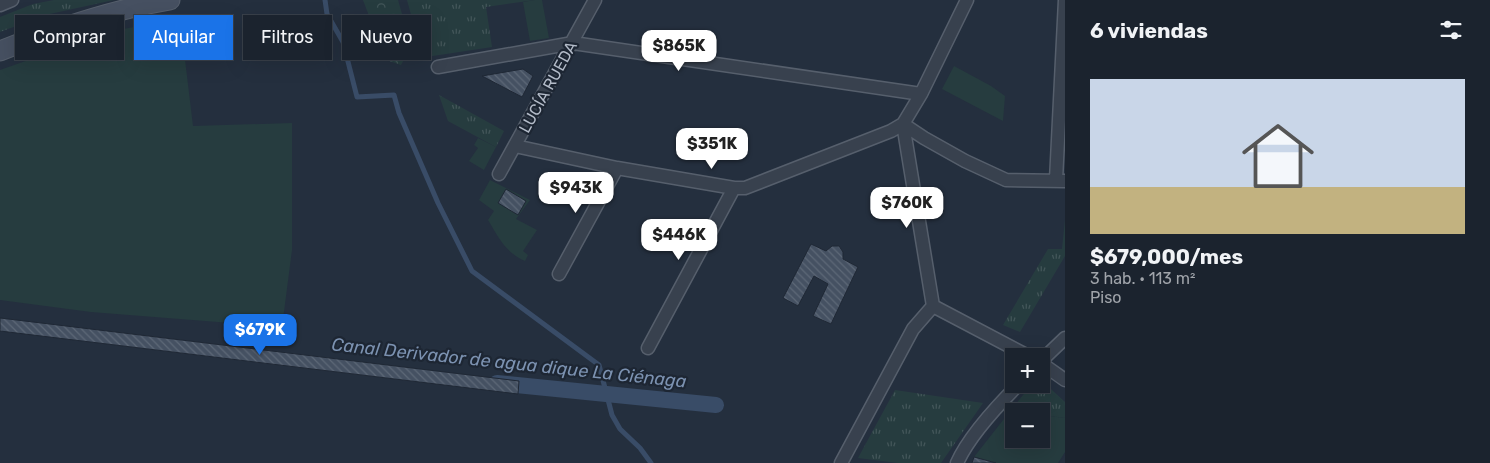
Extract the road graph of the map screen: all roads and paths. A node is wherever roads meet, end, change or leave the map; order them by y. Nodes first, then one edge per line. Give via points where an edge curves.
1 (12, 0) edge
2 (170, 0) edge
3 (595, 0) edge
4 (967, 0) edge
5 (1065, 0) edge
6 (0, 5) edge
7 (573, 43) junction
8 (0, 52) edge
9 (438, 67) dead end
10 (921, 94) junction
11 (903, 124) junction
12 (515, 146) junction
13 (617, 168) junction
14 (499, 174) dead end
15 (1061, 180) edge
16 (734, 188) junction
17 (559, 274) dead end
18 (933, 306) junction
19 (1065, 338) edge
20 (648, 348) dead end
21 (1013, 348) edge
22 (1050, 353) edge
23 (1050, 369) edge
24 (1065, 380) edge
25 (1010, 393) edge
26 (841, 463) edge
27 (956, 463) edge

1 - 6 street
2 - 8 street via 86,19
3 - 7 street, LUCÍA RUEDA
4 - 10 street
5 - 15 street
7 - 9 street
7 - 10 street
7 - 12 street, LUCÍA RUEDA
10 - 11 street
11 - 15 street via 965,161 1006,180
11 - 16 street via 745,188
11 - 18 street
12 - 13 street
12 - 14 street, LUCÍA RUEDA
13 - 16 street
13 - 17 street
16 - 20 street
18 - 21 street
18 - 26 street via 913,329
19 - 22 street
23 - 24 street
25 - 27 street

